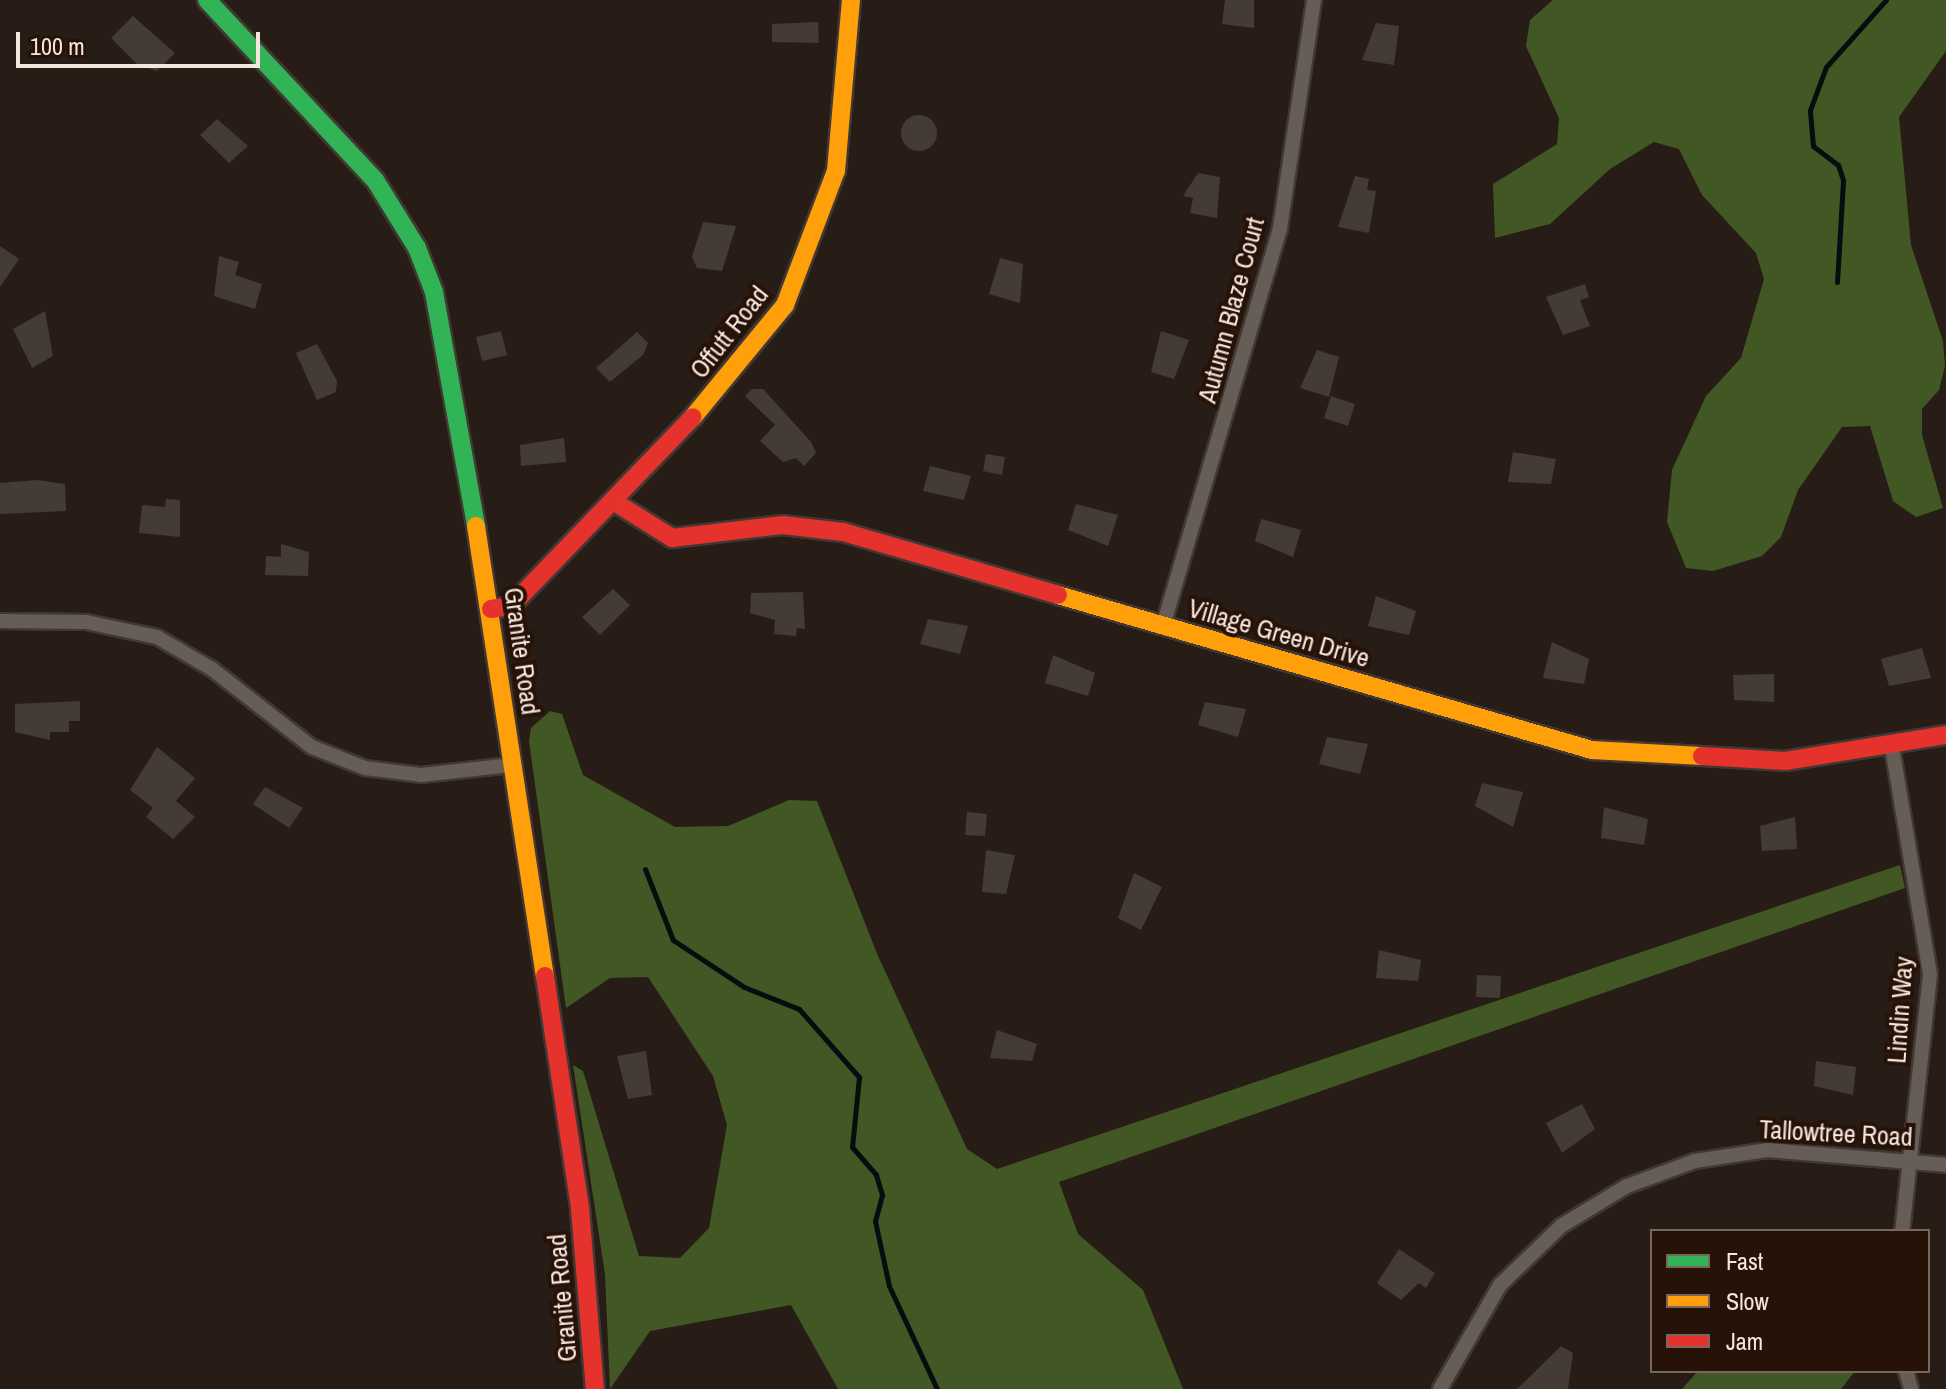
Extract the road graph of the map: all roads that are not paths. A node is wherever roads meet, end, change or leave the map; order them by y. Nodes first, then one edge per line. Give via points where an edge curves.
1 (207, 0) edge
2 (851, 0) edge
3 (1314, 0) edge
4 (613, 501) junction
5 (491, 609) junction
6 (0, 621) edge
7 (1163, 626) junction
8 (1946, 735) edge
9 (1892, 747) junction
10 (511, 765) junction
11 (1910, 1161) junction
12 (1946, 1165) edge
13 (1902, 1229) edge
14 (595, 1389) edge
15 (1440, 1389) edge

1 - 5 street, Granite Road via 375,180 421,255 446,341
2 - 4 street, Offutt Road via 840,153 797,282 745,362
3 - 7 street, Autumn Blaze Court via 1280,228
4 - 5 street, Offutt Road via 511,606
4 - 7 street, Village Green Drive via 672,538 783,525 843,532
5 - 10 street, Granite Road
6 - 10 street via 86,622 157,637 212,669 312,747 365,768 421,775
7 - 9 street, Village Green Drive via 1592,750 1728,761
8 - 9 street, Village Green Drive
9 - 11 street, Lindin Way via 1930,975
10 - 14 street, Granite Road via 580,1208
11 - 12 street, Tallowtree Road
11 - 13 street, Lindin Way
11 - 15 street, Tallowtree Road via 1768,1150 1695,1161 1627,1186 1561,1226 1500,1285

